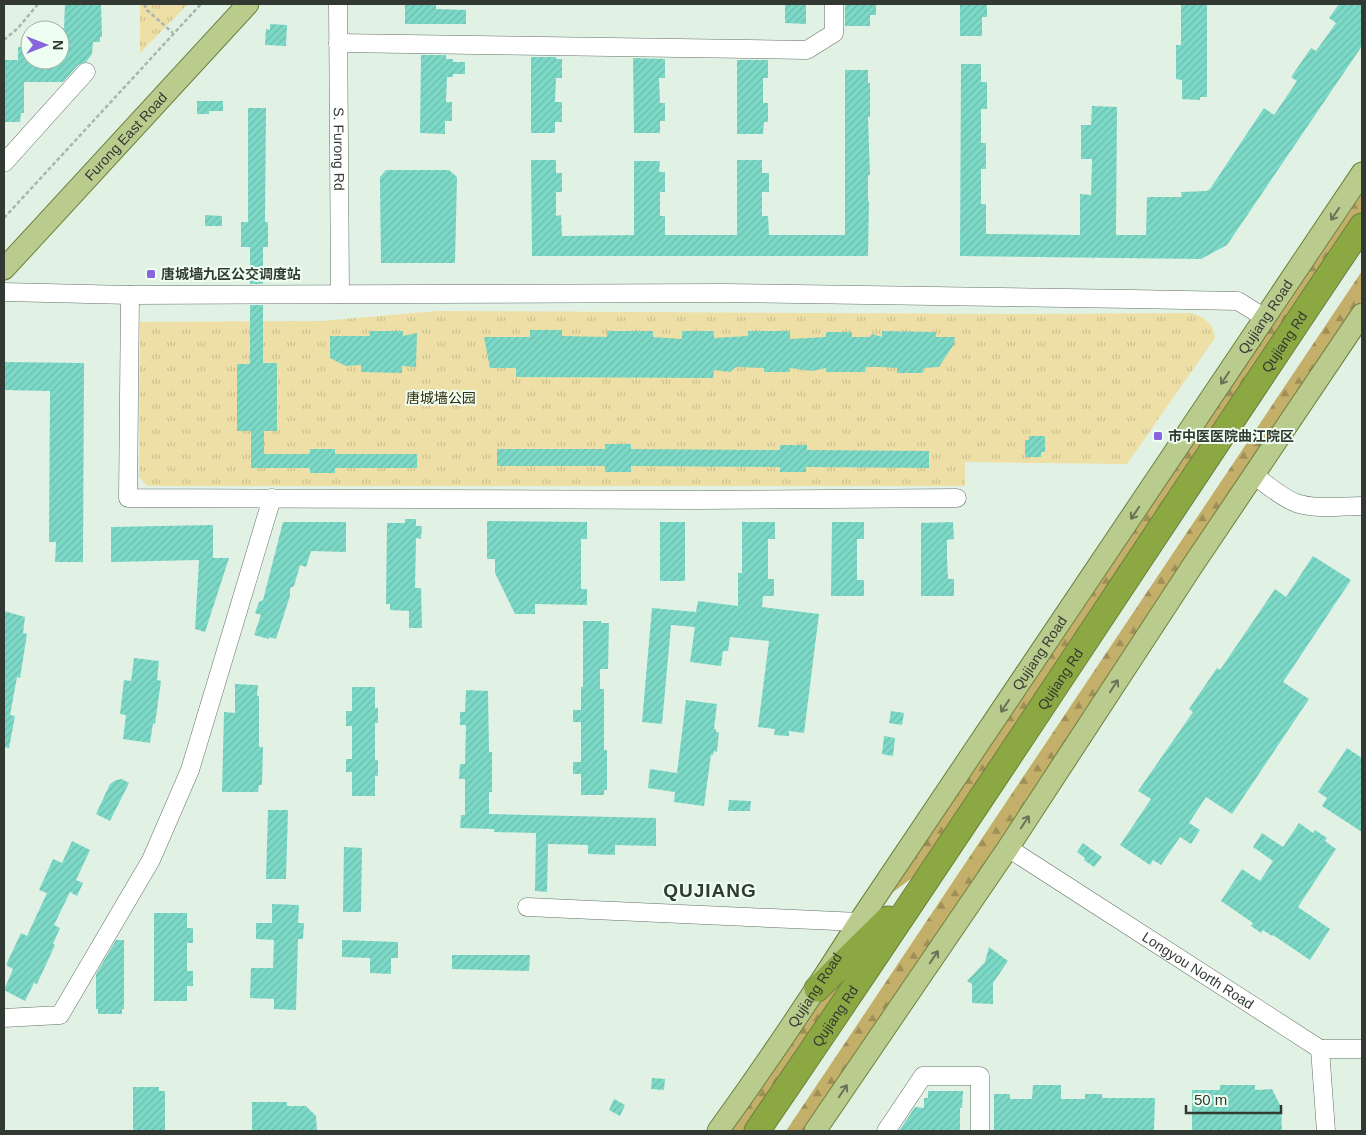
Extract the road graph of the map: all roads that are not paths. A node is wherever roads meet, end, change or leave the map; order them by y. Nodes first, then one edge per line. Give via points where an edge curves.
1 (229, 4) edge
2 (248, 4) edge
3 (338, 4) edge
4 (834, 4) edge
5 (338, 43) junction
6 (86, 72) dead end
7 (4, 163) edge
8 (1362, 173) edge
9 (1362, 226) edge
10 (4, 250) edge
11 (1362, 253) edge
12 (4, 269) edge
13 (4, 292) edge
14 (340, 294) junction
15 (130, 295) junction
16 (1362, 314) edge
17 (1265, 318) junction
18 (1254, 475) junction
19 (272, 498) junction
20 (957, 498) dead end
21 (1362, 506) edge
22 (1008, 848) junction
23 (927, 880) junction
24 (527, 907) dead end
25 (859, 922) junction
26 (817, 988) junction
27 (4, 1018) edge
28 (1320, 1049) junction
29 (1362, 1049) edge
30 (718, 1131) edge
31 (757, 1131) edge
32 (774, 1131) edge
33 (815, 1131) edge
34 (886, 1131) edge
35 (980, 1131) edge
36 (1326, 1131) edge

1 - 10 main road, Furong East Road
2 - 12 main road, Furong East Road
3 - 5 street, S. Furong Rd
4 - 5 street via 834,33 807,50
5 - 14 street, S. Furong Rd
6 - 7 street
8 -> 17 main road, Qujiang Road
9 - 23 highway, Qujiang Rd
11 - 32 highway, Qujiang Rd
13 - 15 street
14 - 15 street
14 - 17 street via 724,293 1132,299 1238,302
15 - 19 street via 128,498
16 - 18 main road
17 -> 25 main road, Qujiang Road
18 - 21 street via 1296,503
22 -> 18 main road
19 - 20 street
19 - 27 street via 190,770 151,860 60,1015
22 - 28 street, Longyou North Road
33 -> 22 main road
23 - 26 highway
23 - 31 highway, Qujiang Rd
24 - 25 street
25 - 26 main road, Qujiang Road
26 - 30 main road, Qujiang Road
28 - 29 street
28 - 36 street
34 - 35 street via 923,1076 980,1076

